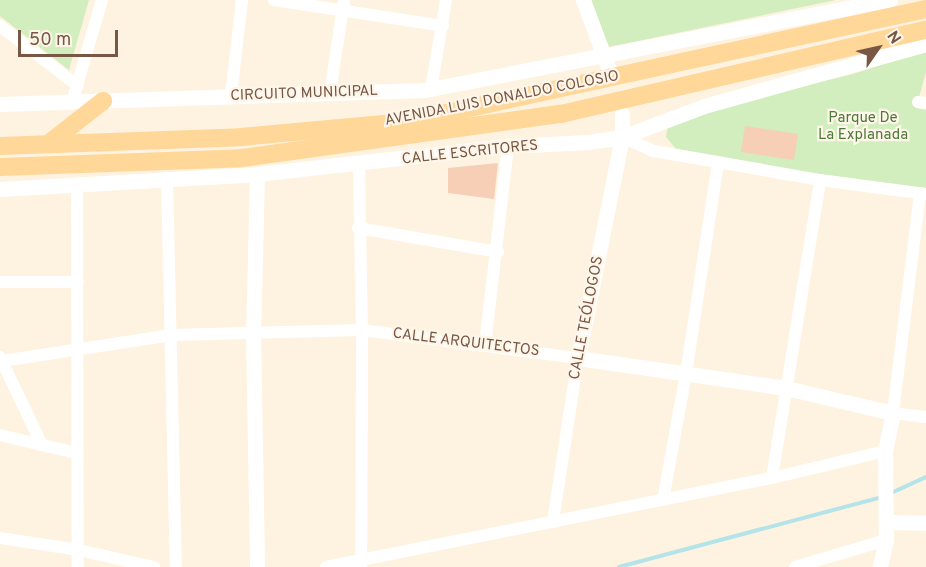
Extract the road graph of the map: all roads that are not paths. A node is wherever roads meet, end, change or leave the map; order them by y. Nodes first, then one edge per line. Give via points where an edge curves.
1 (102, 0) edge
2 (242, 0) edge
3 (274, 0) edge
4 (446, 0) edge
5 (583, 0) edge
6 (890, 0) edge
7 (344, 5) edge
8 (926, 9) edge
9 (0, 26) edge
10 (443, 26) junction
11 (926, 30) edge
12 (926, 44) edge
13 (607, 63) junction
14 (78, 86) junction
15 (431, 89) junction
16 (330, 93) junction
17 (231, 96) junction
18 (103, 101) junction
19 (72, 102) junction
20 (0, 104) edge
21 (622, 114) dead end
22 (651, 125) junction
23 (622, 137) junction
24 (48, 144) junction
25 (0, 146) edge
26 (508, 147) junction
27 (654, 151) junction
28 (718, 162) junction
29 (359, 165) junction
30 (27, 166) junction
31 (0, 167) edge
32 (257, 174) junction
33 (167, 178) junction
34 (0, 180) edge
35 (820, 180) junction
36 (77, 183) junction
37 (0, 189) edge
38 (923, 194) edge
39 (358, 228) junction
40 (498, 252) junction
41 (0, 282) edge
42 (78, 282) junction
43 (362, 330) junction
44 (253, 333) junction
45 (172, 335) junction
46 (485, 345) junction
47 (78, 348) junction
48 (578, 357) junction
49 (1, 359) edge
50 (686, 374) junction
51 (786, 388) junction
52 (893, 413) junction
53 (926, 417) edge
54 (0, 435) edge
55 (42, 445) junction
56 (885, 452) junction
57 (77, 453) junction
58 (772, 478) junction
59 (663, 500) junction
60 (553, 522) junction
61 (887, 522) junction
62 (926, 523) edge
63 (0, 538) edge
64 (886, 540) junction
65 (79, 550) junction
66 (361, 564) edge
67 (78, 567) edge
68 (153, 567) edge
69 (176, 567) edge
70 (257, 567) edge
71 (326, 567) edge
72 (795, 567) edge
73 (880, 567) edge

1 - 14 street
2 - 17 street
3 - 7 street
4 - 10 street
5 - 13 street
6 - 13 street, AVENIDA LUIS DONALDO COLOSIO
7 - 10 street
7 - 16 street
8 - 24 main road, AVENIDA LUIS DONALDO COLOSIO via 405,122 241,137
9 - 14 street
10 - 15 street
11 - 30 main road, AVENIDA LUIS DONALDO COLOSIO via 561,114 242,158
12 - 22 street, CALLE ESCRITORES via 704,105
13 - 15 street, CIRCUITO MUNICIPAL
14 - 19 street
15 - 16 street, CIRCUITO MUNICIPAL
16 - 17 street, CIRCUITO MUNICIPAL
17 - 18 street, CIRCUITO MUNICIPAL
18 - 19 street, CIRCUITO MUNICIPAL
18 - 24 main road
19 - 20 street, CIRCUITO MUNICIPAL
21 - 23 street, CALLE TEÓLOGOS
22 - 23 street, CALLE ESCRITORES
22 - 27 street
23 - 26 street, CALLE ESCRITORES
23 - 27 street
23 - 48 street, CALLE TEÓLOGOS
24 - 25 main road, AVENIDA LUIS DONALDO COLOSIO
26 - 29 street, CALLE ESCRITORES
26 - 40 street
27 - 28 street
28 - 35 street
28 - 50 street
29 - 32 street, CALLE ESCRITORES
29 - 39 street
30 - 31 main road, AVENIDA LUIS DONALDO COLOSIO
30 - 34 main road
32 - 33 street, CALLE ESCRITORES
32 - 44 street
33 - 36 street, CALLE ESCRITORES
33 - 45 street
35 - 38 street
35 - 51 street
36 - 37 street, CALLE ESCRITORES
36 - 42 street
38 - 52 street
39 - 40 street
39 - 43 street
40 - 46 street
41 - 42 street
42 - 47 street
43 - 44 street, CALLE ARQUITECTOS
43 - 46 street, CALLE ARQUITECTOS
43 - 66 street
44 - 45 street, CALLE ARQUITECTOS
44 - 70 street
45 - 47 street, CALLE ARQUITECTOS
45 - 69 street
46 - 48 street, CALLE ARQUITECTOS
47 - 49 street, CALLE ARQUITECTOS
47 - 57 street
48 - 50 street, CALLE ARQUITECTOS
48 - 60 street, CALLE TEÓLOGOS
49 - 55 street
50 - 51 street, CALLE ARQUITECTOS
50 - 59 street
51 - 52 street, CALLE ARQUITECTOS
51 - 58 street
52 - 53 street, CALLE ARQUITECTOS
52 - 56 street
54 - 55 street
55 - 57 street
56 - 58 street
56 - 61 street
57 - 65 street
58 - 59 street
59 - 60 street
60 - 66 street
61 - 62 street
61 - 64 street
63 - 65 street
64 - 72 street
64 - 73 street
65 - 67 street
65 - 68 street
66 - 71 street

